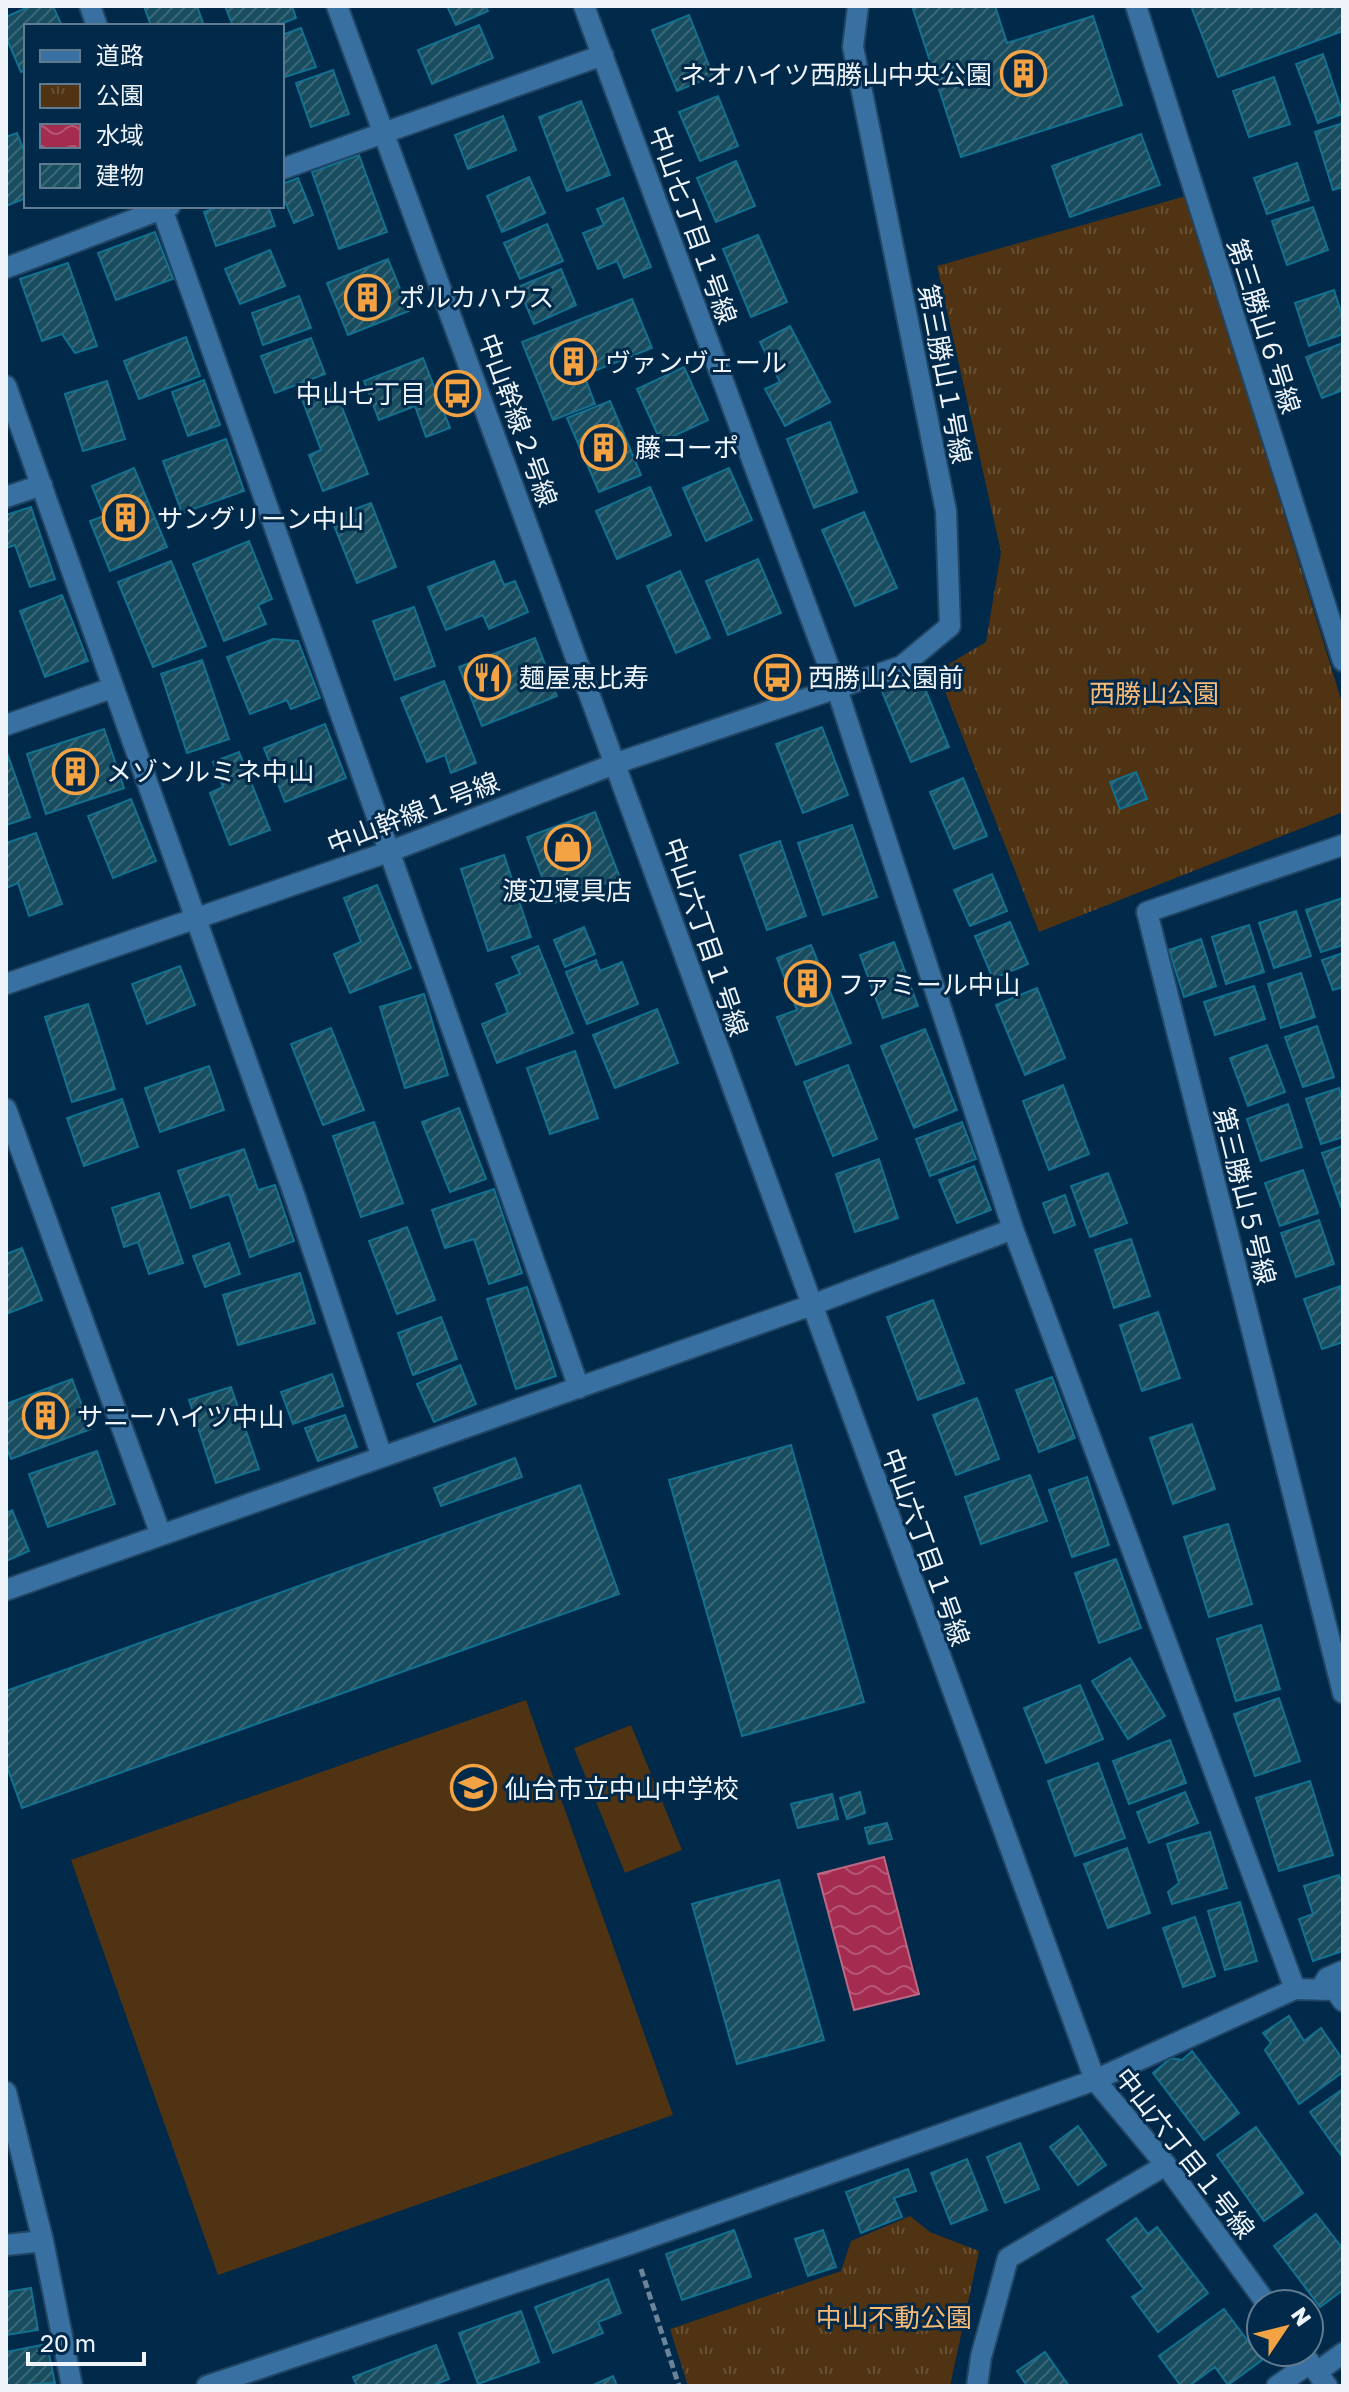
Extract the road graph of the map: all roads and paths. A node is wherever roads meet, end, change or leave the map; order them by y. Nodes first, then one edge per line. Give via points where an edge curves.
1 (337, 6) edge
2 (584, 6) edge
3 (1136, 6) edge
4 (857, 8) edge
5 (603, 55) junction
6 (385, 134) junction
7 (284, 168) edge
8 (161, 208) edge
9 (164, 208) edge
10 (6, 268) edge
11 (6, 386) edge
12 (42, 485) junction
13 (6, 497) edge
14 (1343, 661) edge
15 (836, 686) junction
16 (112, 688) junction
17 (6, 725) edge
18 (617, 763) junction
19 (1343, 845) edge
20 (391, 851) junction
21 (193, 917) junction
22 (6, 984) edge
23 (6, 1109) edge
24 (1013, 1229) junction
25 (809, 1306) junction
26 (579, 1388) junction
27 (382, 1457) junction
28 (161, 1535) junction
29 (6, 1590) edge
30 (1343, 1693) edge
31 (1343, 1971) edge
32 (1295, 1989) junction
33 (1320, 1990) junction
34 (1343, 2001) edge
35 (1095, 2080) junction
36 (6, 2092) edge
37 (1166, 2165) junction
38 (43, 2241) junction
39 (633, 2243) junction
40 (6, 2245) edge
41 (1255, 2288) edge
42 (1343, 2353) edge
43 (1325, 2362) edge
44 (1314, 2368) edge
45 (72, 2386) edge
46 (207, 2386) edge
47 (679, 2386) edge
48 (977, 2386) edge
49 (1277, 2386) edge

1 - 6 street, 中山幹線２号線
2 - 5 street, 中山七丁目１号線
3 - 14 street, 第三勝山６号線
4 - 15 street, 第三勝山１号線 via 853,47 946,511 950,626 902,666
5 - 6 street
5 - 15 street, 中山七丁目１号線
6 - 7 street
6 - 18 street, 中山幹線２号線
8 - 10 street
9 - 20 street
11 - 12 street
12 - 13 street
12 - 16 street
15 - 18 street, 中山幹線１号線
15 - 24 street, 中山七丁目１号線
16 - 17 street
16 - 21 street
18 - 20 street, 中山幹線１号線
18 - 25 street, 中山六丁目１号線
19 - 30 street, 第三勝山５号線 via 1147,912
20 - 21 street, 中山幹線１号線
20 - 26 street
21 - 22 street, 中山幹線１号線
21 - 27 street
23 - 28 street
24 - 25 street
24 - 32 street, 中山七丁目１号線
25 - 26 street
25 - 35 street, 中山六丁目１号線
26 - 27 street
27 - 28 street
28 - 29 street
31 - 33 street via 1327,1978
32 - 33 street
32 - 35 street
33 - 34 street via 1335,1990
35 - 37 street, 中山六丁目１号線
35 - 39 street
36 - 38 street
37 - 41 street, 中山六丁目１号線
37 - 48 street via 1008,2258
38 - 40 street
38 - 45 street
39 - 46 street
39 - 47 path
42 - 43 street
44 - 49 street

